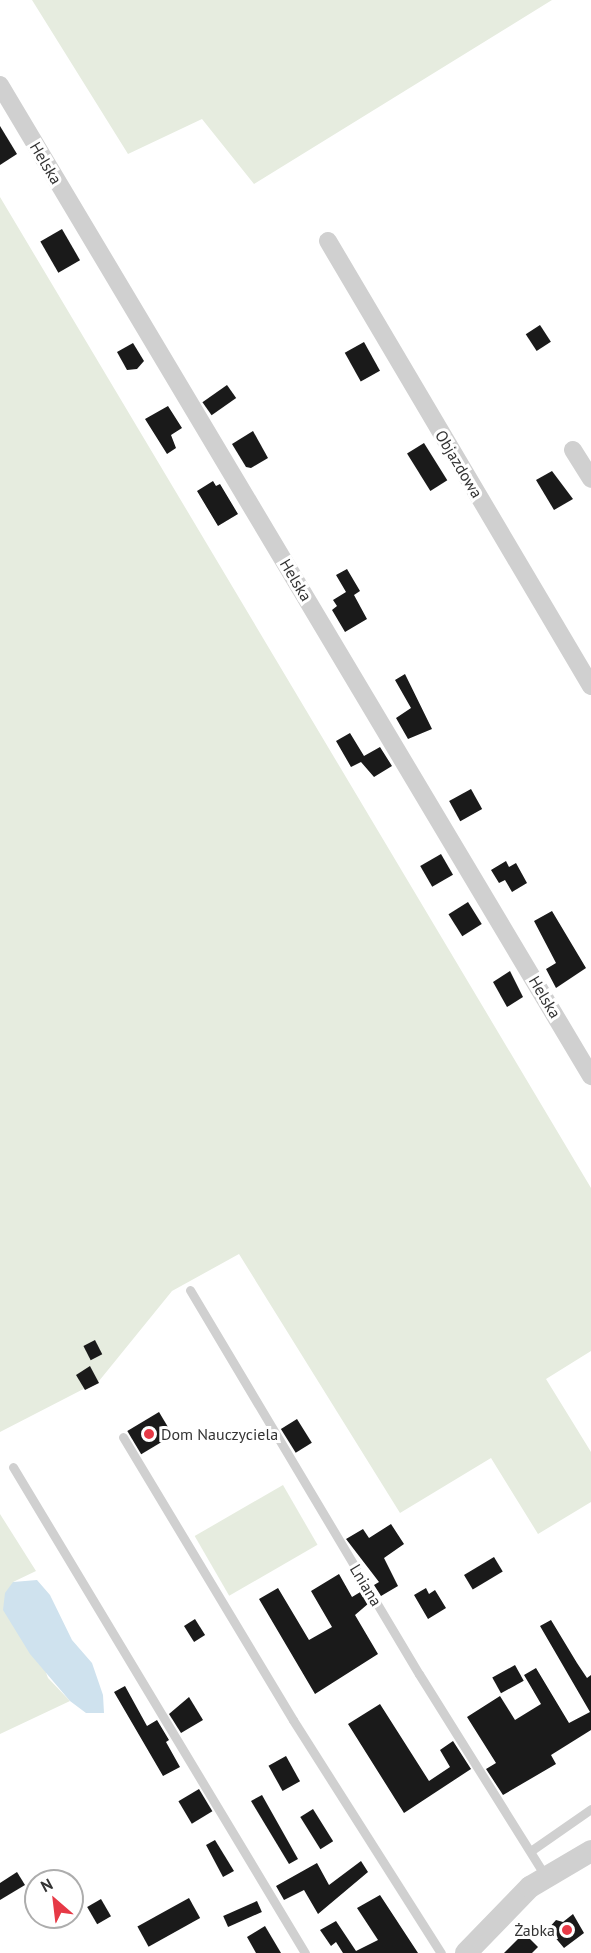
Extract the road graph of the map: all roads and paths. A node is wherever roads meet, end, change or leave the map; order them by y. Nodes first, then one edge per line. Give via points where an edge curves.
1 (0, 85) edge
2 (328, 241) dead end
3 (573, 450) dead end
4 (591, 479) edge
5 (591, 686) edge
6 (591, 1076) edge
7 (190, 1290) dead end
8 (123, 1437) dead end
9 (13, 1467) dead end
10 (591, 1809) edge
11 (532, 1850) junction
12 (591, 1851) edge
13 (591, 1864) edge
14 (553, 1874) junction
15 (306, 1953) edge
16 (441, 1953) edge
17 (466, 1953) edge

1 - 6 street, Helska
2 - 5 street, Objazdowa
3 - 4 street
7 - 11 lane, Lniana via 424,1684 515,1831
8 - 16 lane via 293,1720
9 - 15 lane
10 - 11 lane
11 - 14 lane, Lniana
12 - 14 street
13 - 14 street
14 - 17 street via 530,1887

